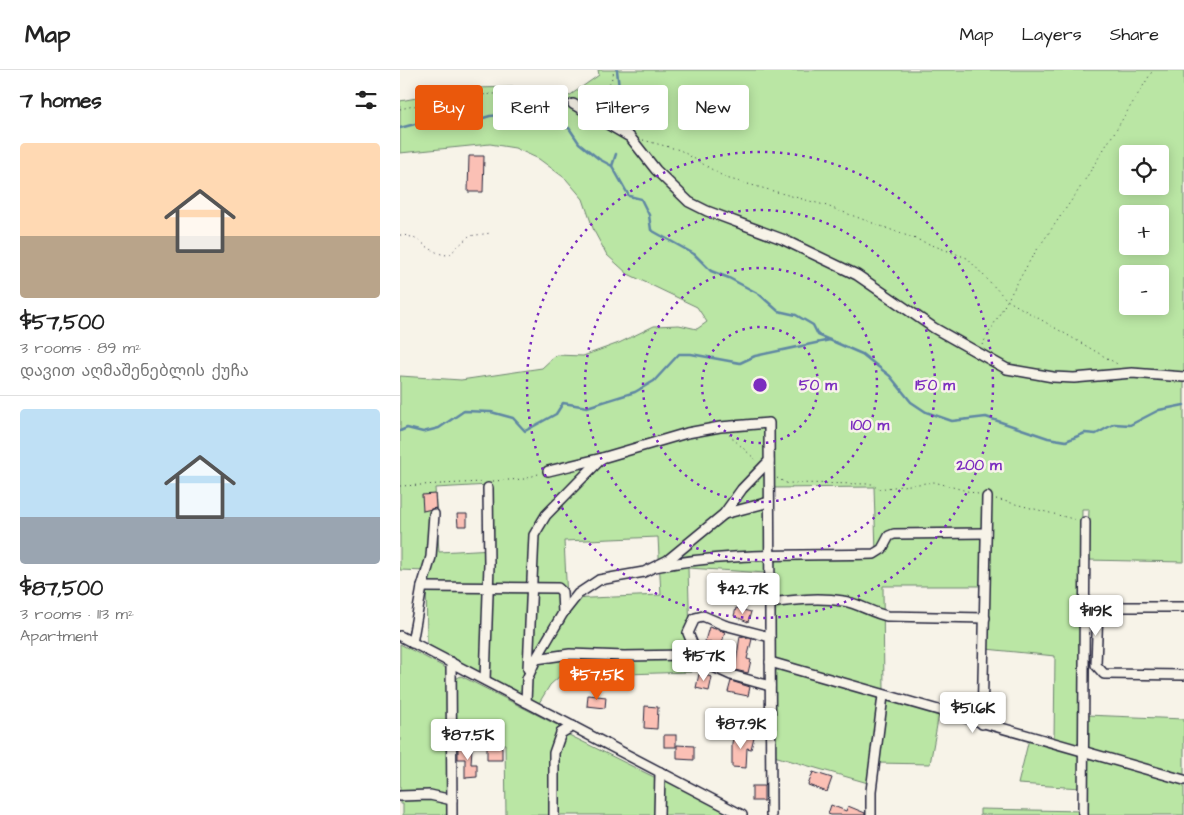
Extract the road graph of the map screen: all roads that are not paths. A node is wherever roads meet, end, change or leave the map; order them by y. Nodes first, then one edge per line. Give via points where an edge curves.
1 (573, 104) road end
2 (1184, 377) edge
3 (602, 458) junction
4 (767, 467) junction
5 (548, 471) road end
6 (488, 488) dead end
7 (987, 497) road end
8 (769, 502) junction
9 (434, 514) dead end
10 (724, 514) junction
11 (1085, 522) road end
12 (986, 534) junction
13 (770, 557) junction
14 (655, 567) junction
15 (488, 586) junction
16 (422, 587) junction
17 (531, 587) junction
18 (770, 603) junction
19 (1084, 607) junction
20 (1098, 607) junction
21 (1184, 607) edge
22 (563, 613) junction
23 (984, 618) junction
24 (400, 636) edge
25 (770, 637) junction
26 (412, 643) junction
27 (536, 658) junction
28 (700, 659) junction
29 (451, 662) junction
30 (770, 662) junction
31 (1184, 675) edge
32 (527, 679) junction
33 (485, 680) junction
34 (770, 686) junction
35 (882, 696) junction
36 (526, 702) junction
37 (982, 724) junction
38 (573, 726) junction
39 (1083, 752) junction
40 (660, 772) junction
41 (1184, 780) edge
42 (400, 796) edge
43 (452, 800) junction
44 (452, 815) edge
45 (554, 815) edge
46 (660, 815) edge
47 (742, 815) edge
48 (771, 815) edge
49 (871, 815) edge
50 (1083, 815) edge

1 - 2 street via 630,137 656,170 689,202 782,239 857,275 972,352 1007,368 1053,377 1096,378 1115,373
3 - 4 street via 687,433 769,423
3 - 5 street
3 - 17 street via 546,514 534,535
4 - 8 street
4 - 10 street via 742,489
6 - 15 street
7 - 12 street
8 - 10 street
8 - 13 street
9 - 16 street via 432,557
10 - 14 street via 682,550
11 - 19 street
12 - 13 street via 894,534 874,554
12 - 23 street
13 - 14 street via 688,560
13 - 18 street
14 - 22 street via 599,580 578,594
15 - 16 street
15 - 17 street
15 - 33 street
16 - 26 street
17 - 22 street via 558,588 562,592
17 - 32 street
18 - 23 street via 803,599 845,601 887,616
18 - 25 street
19 - 20 street
19 - 39 street
20 - 21 street
20 - 31 street via 1096,665 1099,671 1104,674
22 - 27 street
23 - 37 street
24 - 26 street
25 - 28 street via 703,616 695,618 688,633
25 - 30 street
26 - 29 street
27 - 28 street via 590,653 624,656 686,654
27 - 32 street
28 - 34 street via 731,675
29 - 33 street
29 - 43 street
30 - 34 street
30 - 35 street
32 - 36 street
33 - 36 street
34 - 48 street
35 - 37 street
35 - 49 street
36 - 38 street
37 - 39 street
38 - 40 street
38 - 45 street via 562,733 556,747
39 - 41 street
39 - 50 street
40 - 46 street
40 - 47 street
42 - 43 street via 430,795
43 - 44 street

